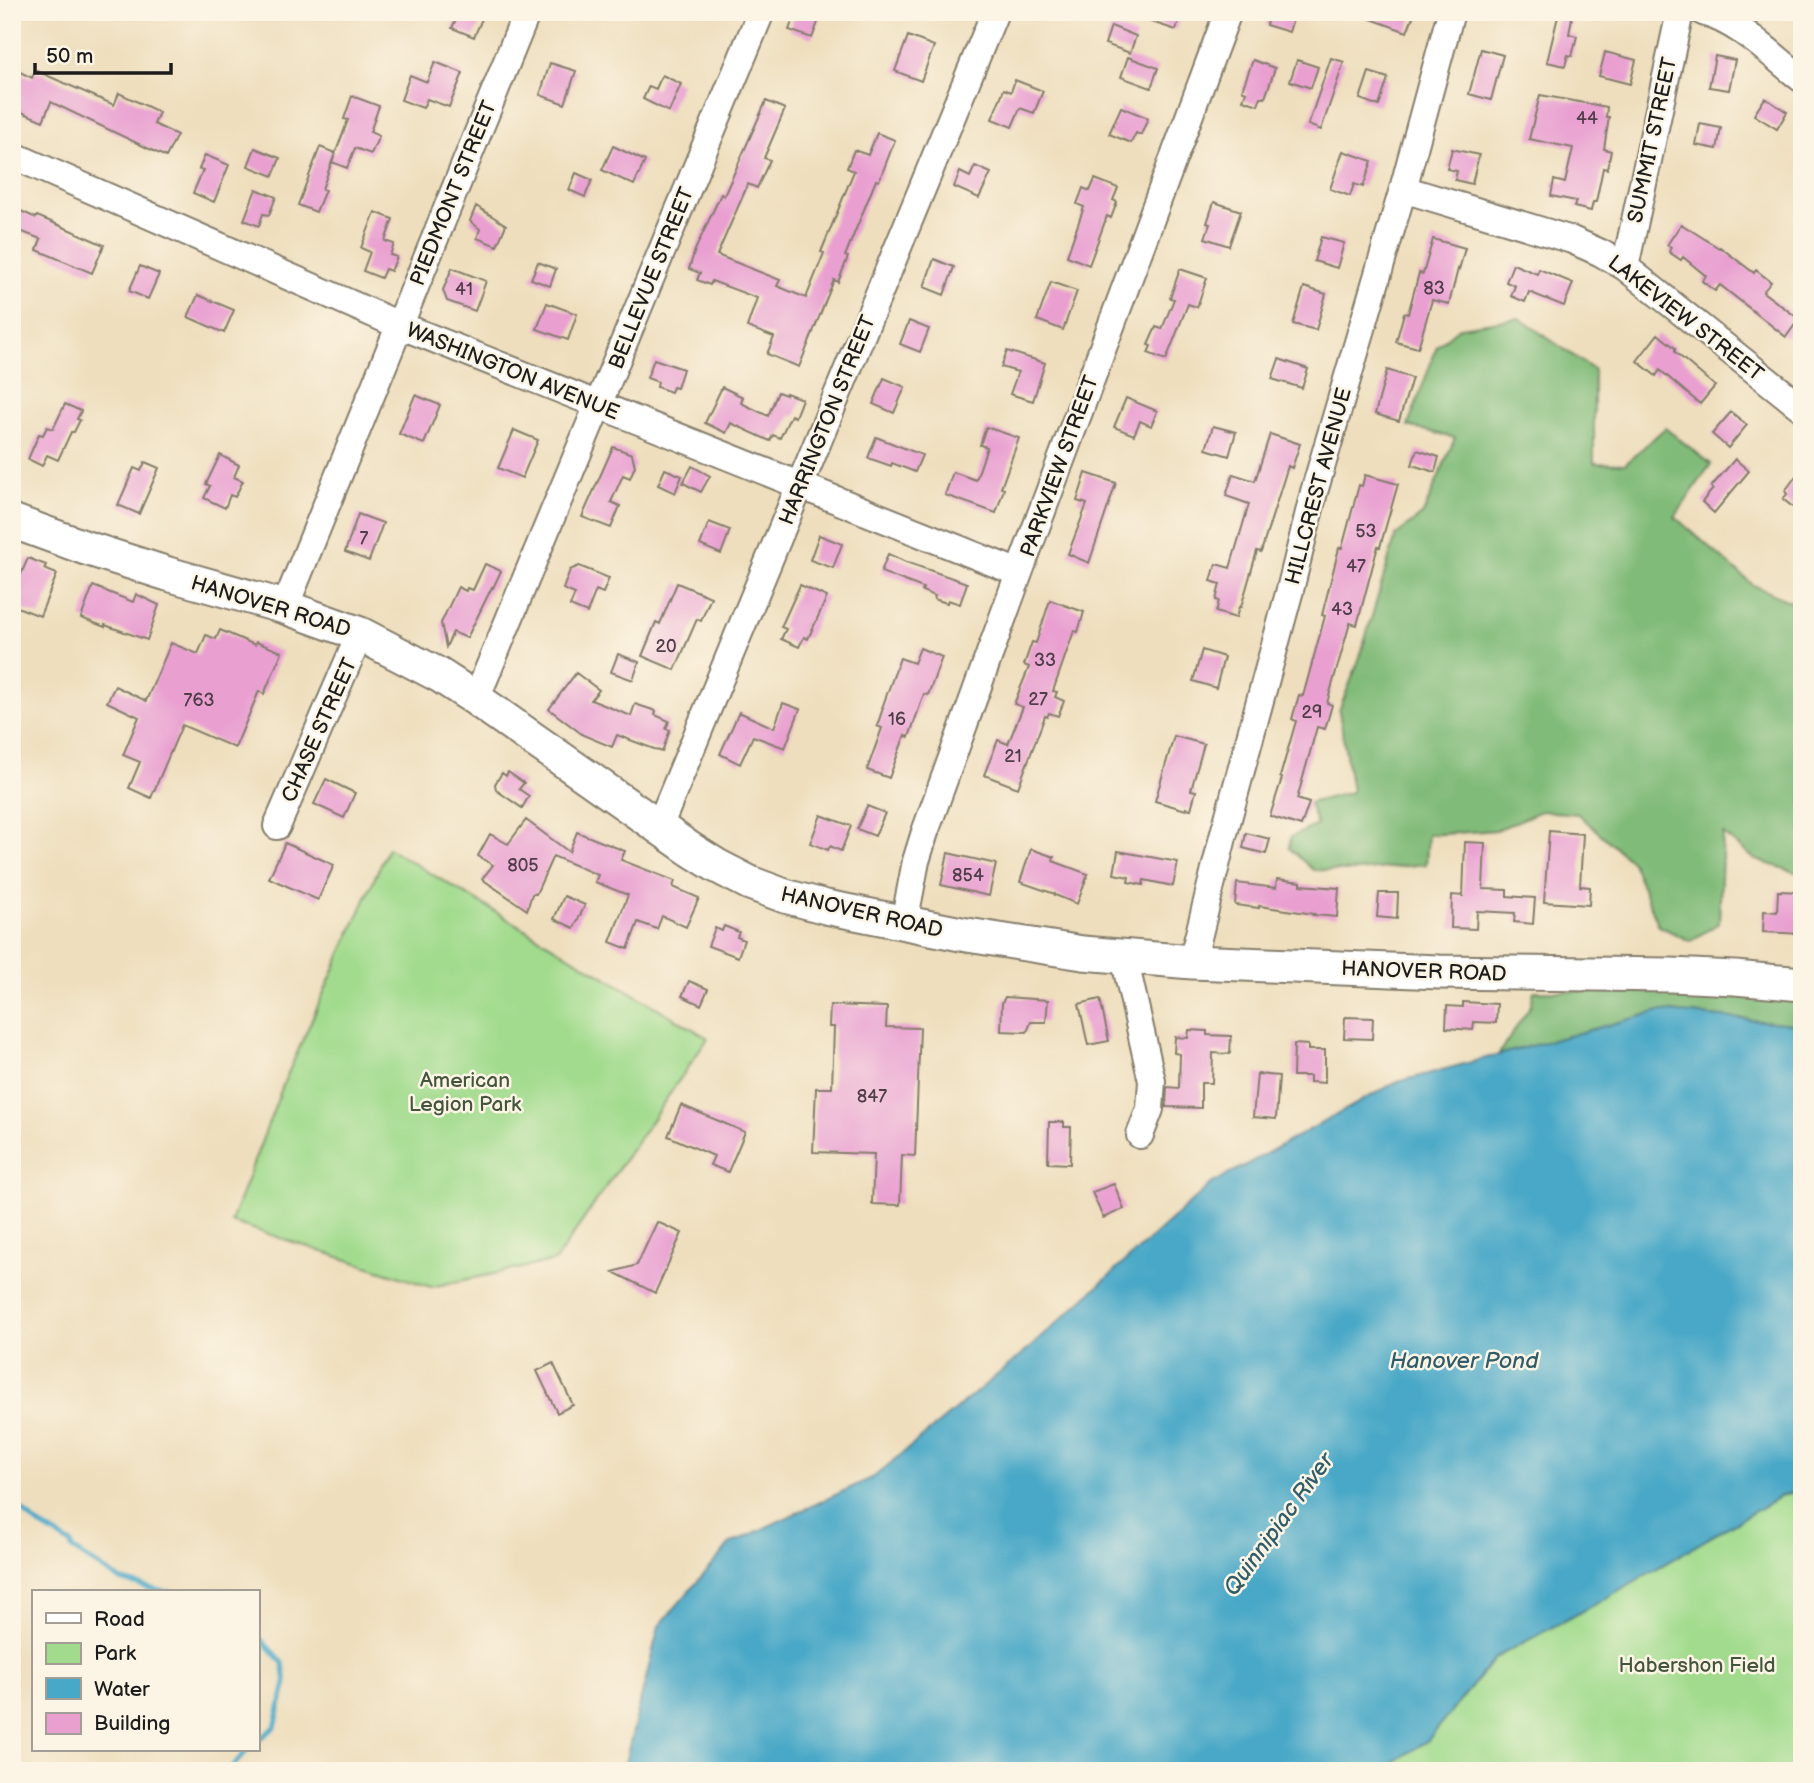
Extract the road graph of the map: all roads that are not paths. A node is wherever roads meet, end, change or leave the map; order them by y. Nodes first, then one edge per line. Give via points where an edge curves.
1 (527, 12) edge
2 (761, 12) edge
3 (995, 12) edge
4 (1228, 12) edge
5 (1451, 12) edge
6 (1680, 12) edge
7 (1703, 12) edge
8 (1802, 79) edge
9 (12, 155) edge
10 (1403, 189) junction
11 (1625, 267) junction
12 (399, 325) junction
13 (598, 405) junction
14 (1802, 408) edge
15 (801, 484) junction
16 (12, 521) edge
17 (1019, 573) junction
18 (285, 607) junction
19 (360, 634) junction
20 (476, 699) junction
21 (277, 826) dead end
22 (659, 827) junction
23 (904, 923) junction
24 (1125, 957) junction
25 (1192, 962) junction
26 (1802, 984) edge
27 (1140, 1135) dead end

1 - 12 street, PIEDMONT STREET
2 - 13 street, BELLEVUE STREET
3 - 15 street, HARRINGTON STREET
4 - 17 street, PARKVIEW STREET
5 - 10 street, HILLCREST AVENUE
6 - 11 street, SUMMIT STREET
7 - 8 street via 1744,33
9 - 12 street, WASHINGTON AVENUE
10 - 11 street, LAKEVIEW STREET via 1572,240
10 - 25 street, HILLCREST AVENUE via 1314,492
11 - 14 street, LAKEVIEW STREET
12 - 13 street, WASHINGTON AVENUE
12 - 18 street, PIEDMONT STREET
13 - 15 street, WASHINGTON AVENUE
13 - 20 street, BELLEVUE STREET
15 - 17 street, WASHINGTON AVENUE
15 - 22 street, HARRINGTON STREET
16 - 18 main road, HANOVER ROAD via 110,556
17 - 23 street, PARKVIEW STREET via 925,832
18 - 19 main road, HANOVER ROAD
19 - 20 main road, HANOVER ROAD
19 - 21 street, CHASE STREET
20 - 22 main road, HANOVER ROAD
22 - 23 main road, HANOVER ROAD via 750,883 785,896
23 - 24 main road, HANOVER ROAD via 1022,945
24 - 25 main road, HANOVER ROAD
24 - 27 street via 1152,1082 1150,1109
25 - 26 main road, HANOVER ROAD via 1671,975

